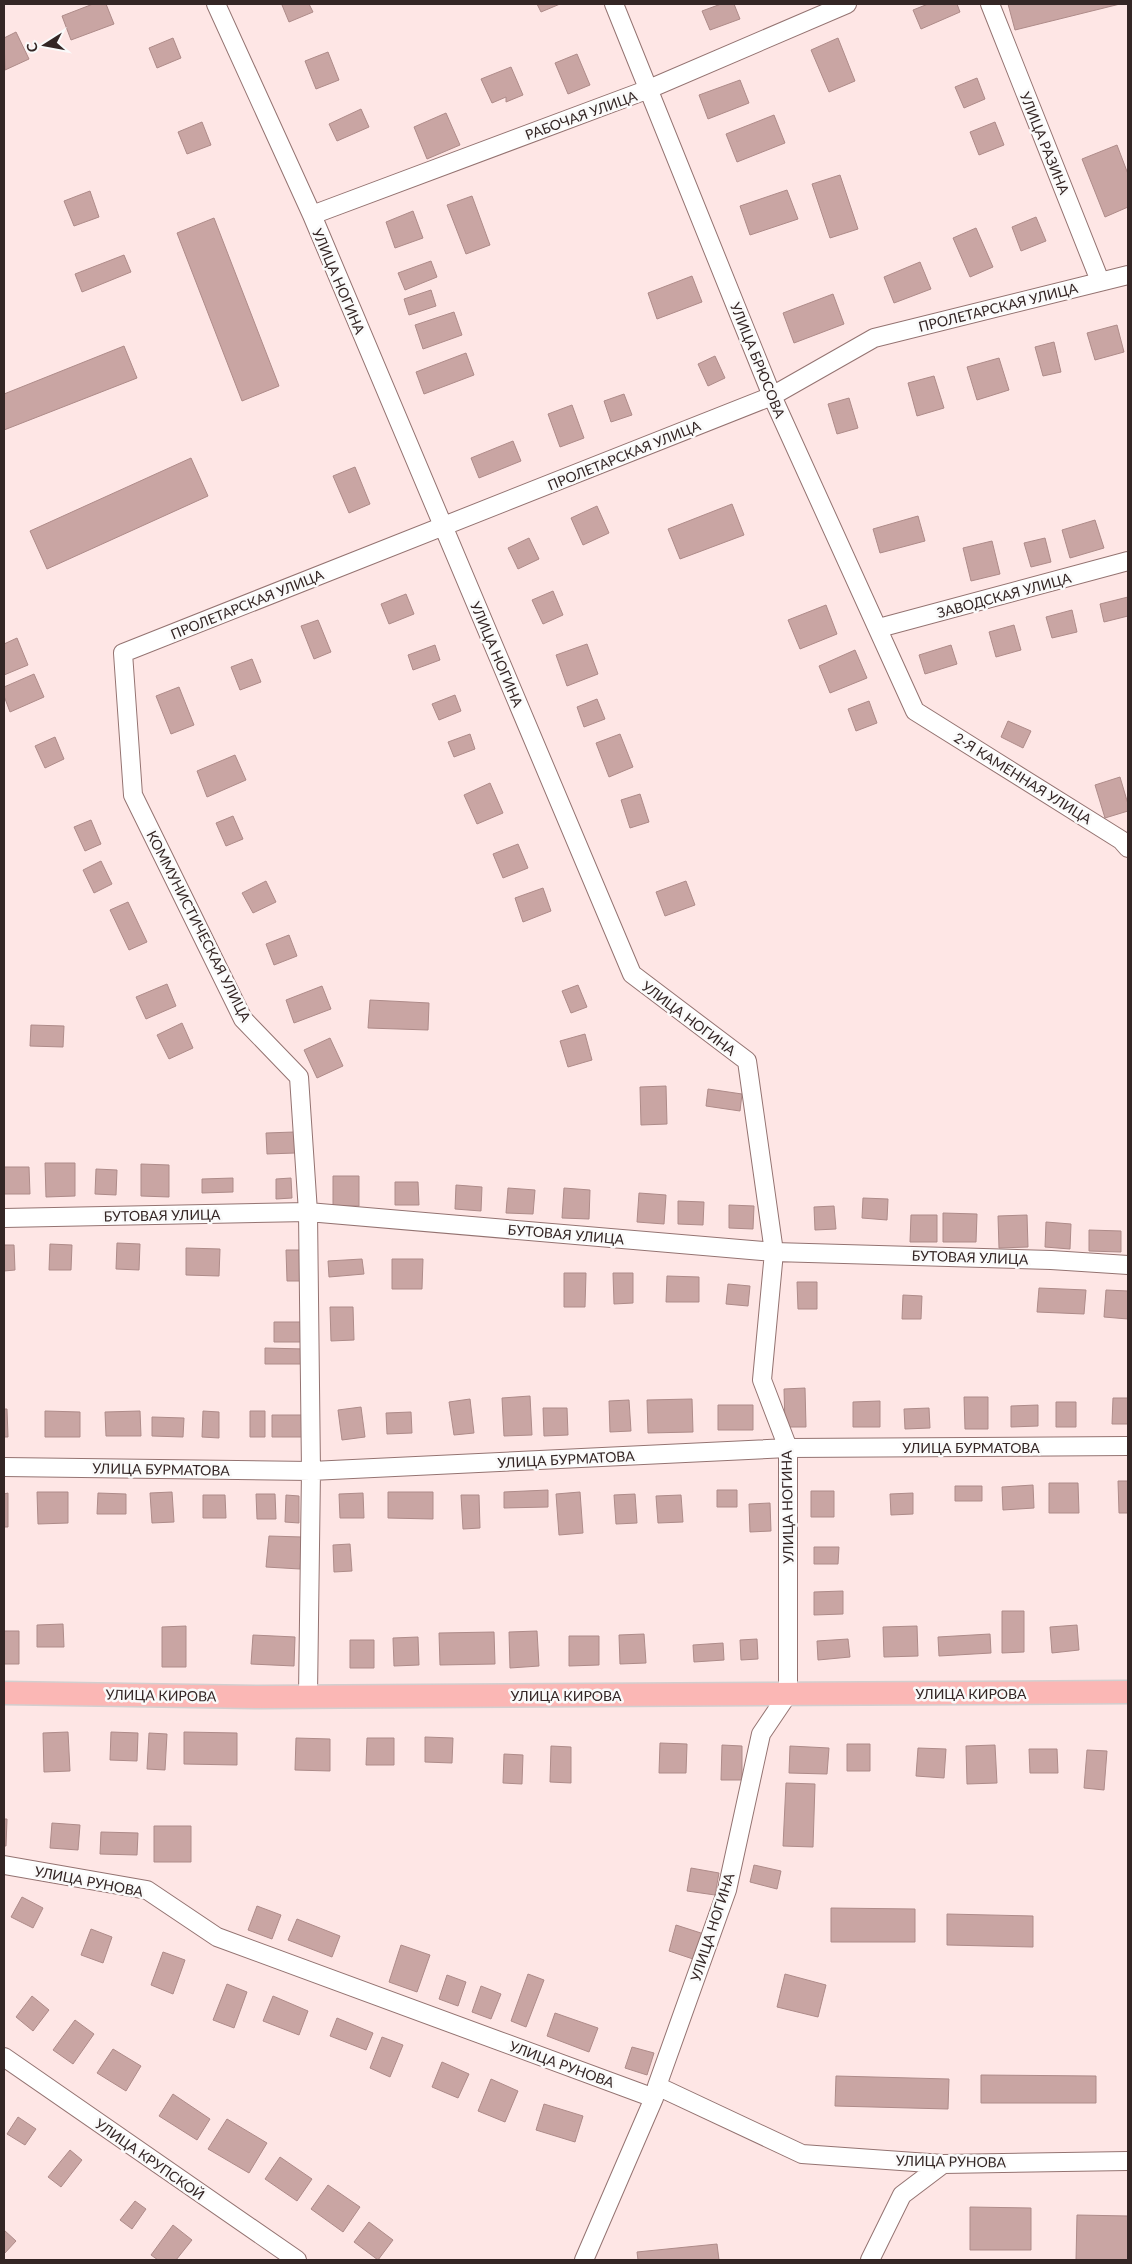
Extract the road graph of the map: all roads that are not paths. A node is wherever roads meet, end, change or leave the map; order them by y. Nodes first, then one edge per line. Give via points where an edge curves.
1 (216, 4) edge
2 (614, 4) edge
3 (847, 4) edge
4 (990, 4) edge
5 (649, 90) junction
6 (312, 215) junction
7 (1128, 275) edge
8 (1100, 281) junction
9 (772, 396) junction
10 (444, 526) junction
11 (1128, 561) edge
12 (879, 628) junction
13 (123, 653) joint
14 (915, 711) joint
15 (1126, 842) edge
16 (308, 1212) junction
17 (4, 1218) edge
18 (774, 1252) junction
19 (1128, 1264) edge
20 (1128, 1446) edge
21 (788, 1448) junction
22 (4, 1467) edge
23 (311, 1471) junction
24 (1128, 1692) edge
25 (4, 1693) edge
26 (788, 1694) junction
27 (308, 1695) junction
28 (4, 1865) edge
29 (4, 2057) edge
30 (656, 2092) junction
31 (1128, 2161) edge
32 (943, 2164) junction
33 (297, 2260) edge
34 (584, 2260) edge
35 (870, 2260) edge

1 - 6 street, УЛИЦА НОГИНА
2 - 5 street, УЛИЦА БРЮСОВА
3 - 5 street, РАБОЧАЯ УЛИЦА
4 - 8 street, УЛИЦА РАЗИНА
5 - 6 street, РАБОЧАЯ УЛИЦА
5 - 9 street, УЛИЦА БРЮСОВА
6 - 10 street, УЛИЦА НОГИНА
7 - 8 street, ПРОЛЕТАРСКАЯ УЛИЦА
8 - 9 street, ПРОЛЕТАРСКАЯ УЛИЦА via 874,338
9 - 10 street, ПРОЛЕТАРСКАЯ УЛИЦА
9 - 12 street, УЛИЦА БРЮСОВА
10 - 13 street, ПРОЛЕТАРСКАЯ УЛИЦА
10 - 18 street, УЛИЦА НОГИНА via 632,974 747,1062
11 - 12 street, ЗАВОДСКАЯ УЛИЦА
12 - 14 street, УЛИЦА БРЮСОВА
13 - 16 street, КОММУНИСТИЧЕСКАЯ УЛИЦА via 133,795 244,1019 299,1077
14 - 15 street, 2-Я КАМЕННАЯ УЛИЦА
16 - 17 street, БУТОВАЯ УЛИЦА
16 - 18 street, БУТОВАЯ УЛИЦА
16 - 23 street, КОММУНИСТИЧЕСКАЯ УЛИЦА
18 - 19 street, БУТОВАЯ УЛИЦА
18 - 21 street, УЛИЦА НОГИНА via 762,1380
20 - 21 street, УЛИЦА БУРМАТОВА
21 - 23 street, УЛИЦА БУРМАТОВА
21 - 26 street, УЛИЦА НОГИНА
22 - 23 street, УЛИЦА БУРМАТОВА
23 - 27 street, КОММУНИСТИЧЕСКАЯ УЛИЦА
24 - 26 main road, УЛИЦА КИРОВА
25 - 27 main road, УЛИЦА КИРОВА
26 - 27 main road, УЛИЦА КИРОВА
26 - 30 street, УЛИЦА НОГИНА via 761,1734 727,1890
28 - 30 street, УЛИЦА РУНОВА via 147,1890 217,1937
29 - 33 street, УЛИЦА КРУПСКОЙ
30 - 32 street, УЛИЦА РУНОВА via 802,2154
30 - 34 street, УЛИЦА НОГИНА
31 - 32 street, УЛИЦА РУНОВА
32 - 35 street via 902,2195

